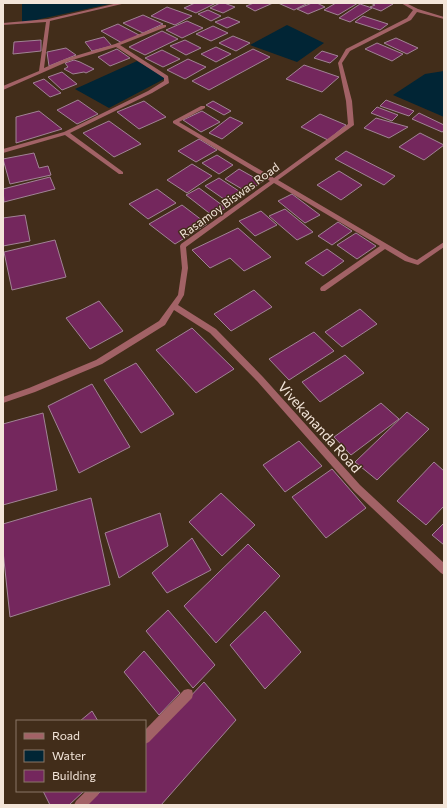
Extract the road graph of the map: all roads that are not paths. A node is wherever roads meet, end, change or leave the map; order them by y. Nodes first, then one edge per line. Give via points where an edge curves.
1 (124, 3) edge
2 (404, 3) edge
3 (416, 10) junction
4 (444, 18) edge
5 (48, 20) junction
6 (3, 24) edge
7 (164, 26) dead end
8 (117, 45) junction
9 (41, 72) junction
10 (3, 88) edge
11 (202, 107) dead end
12 (66, 133) junction
13 (3, 151) edge
14 (121, 173) dead end
15 (273, 180) junction
16 (444, 244) edge
17 (385, 246) junction
18 (323, 289) dead end
19 (173, 306) junction
20 (3, 400) edge
21 (444, 570) edge
22 (188, 694) dead end
23 (146, 737) edge
24 (93, 792) edge
25 (80, 805) edge

1 - 5 street
2 - 3 street
3 - 4 street
3 - 15 street, Rasamoy Biswas Road via 409,19 348,50 340,64 352,124
5 - 6 street
5 - 9 street
7 - 8 street
8 - 9 street via 67,60
8 - 12 street via 166,77 167,82
9 - 10 street
11 - 15 street via 175,122
12 - 13 street
12 - 14 street
15 - 17 street
15 - 19 street, Rasamoy Biswas Road via 183,246 185,268 181,295
16 - 17 street via 418,263
17 - 18 street
19 - 20 street, Rasamoy Biswas Road via 162,323 99,362
19 - 21 street, Vivekananda Road via 213,331 260,379 357,488
22 - 23 street
24 - 25 street

